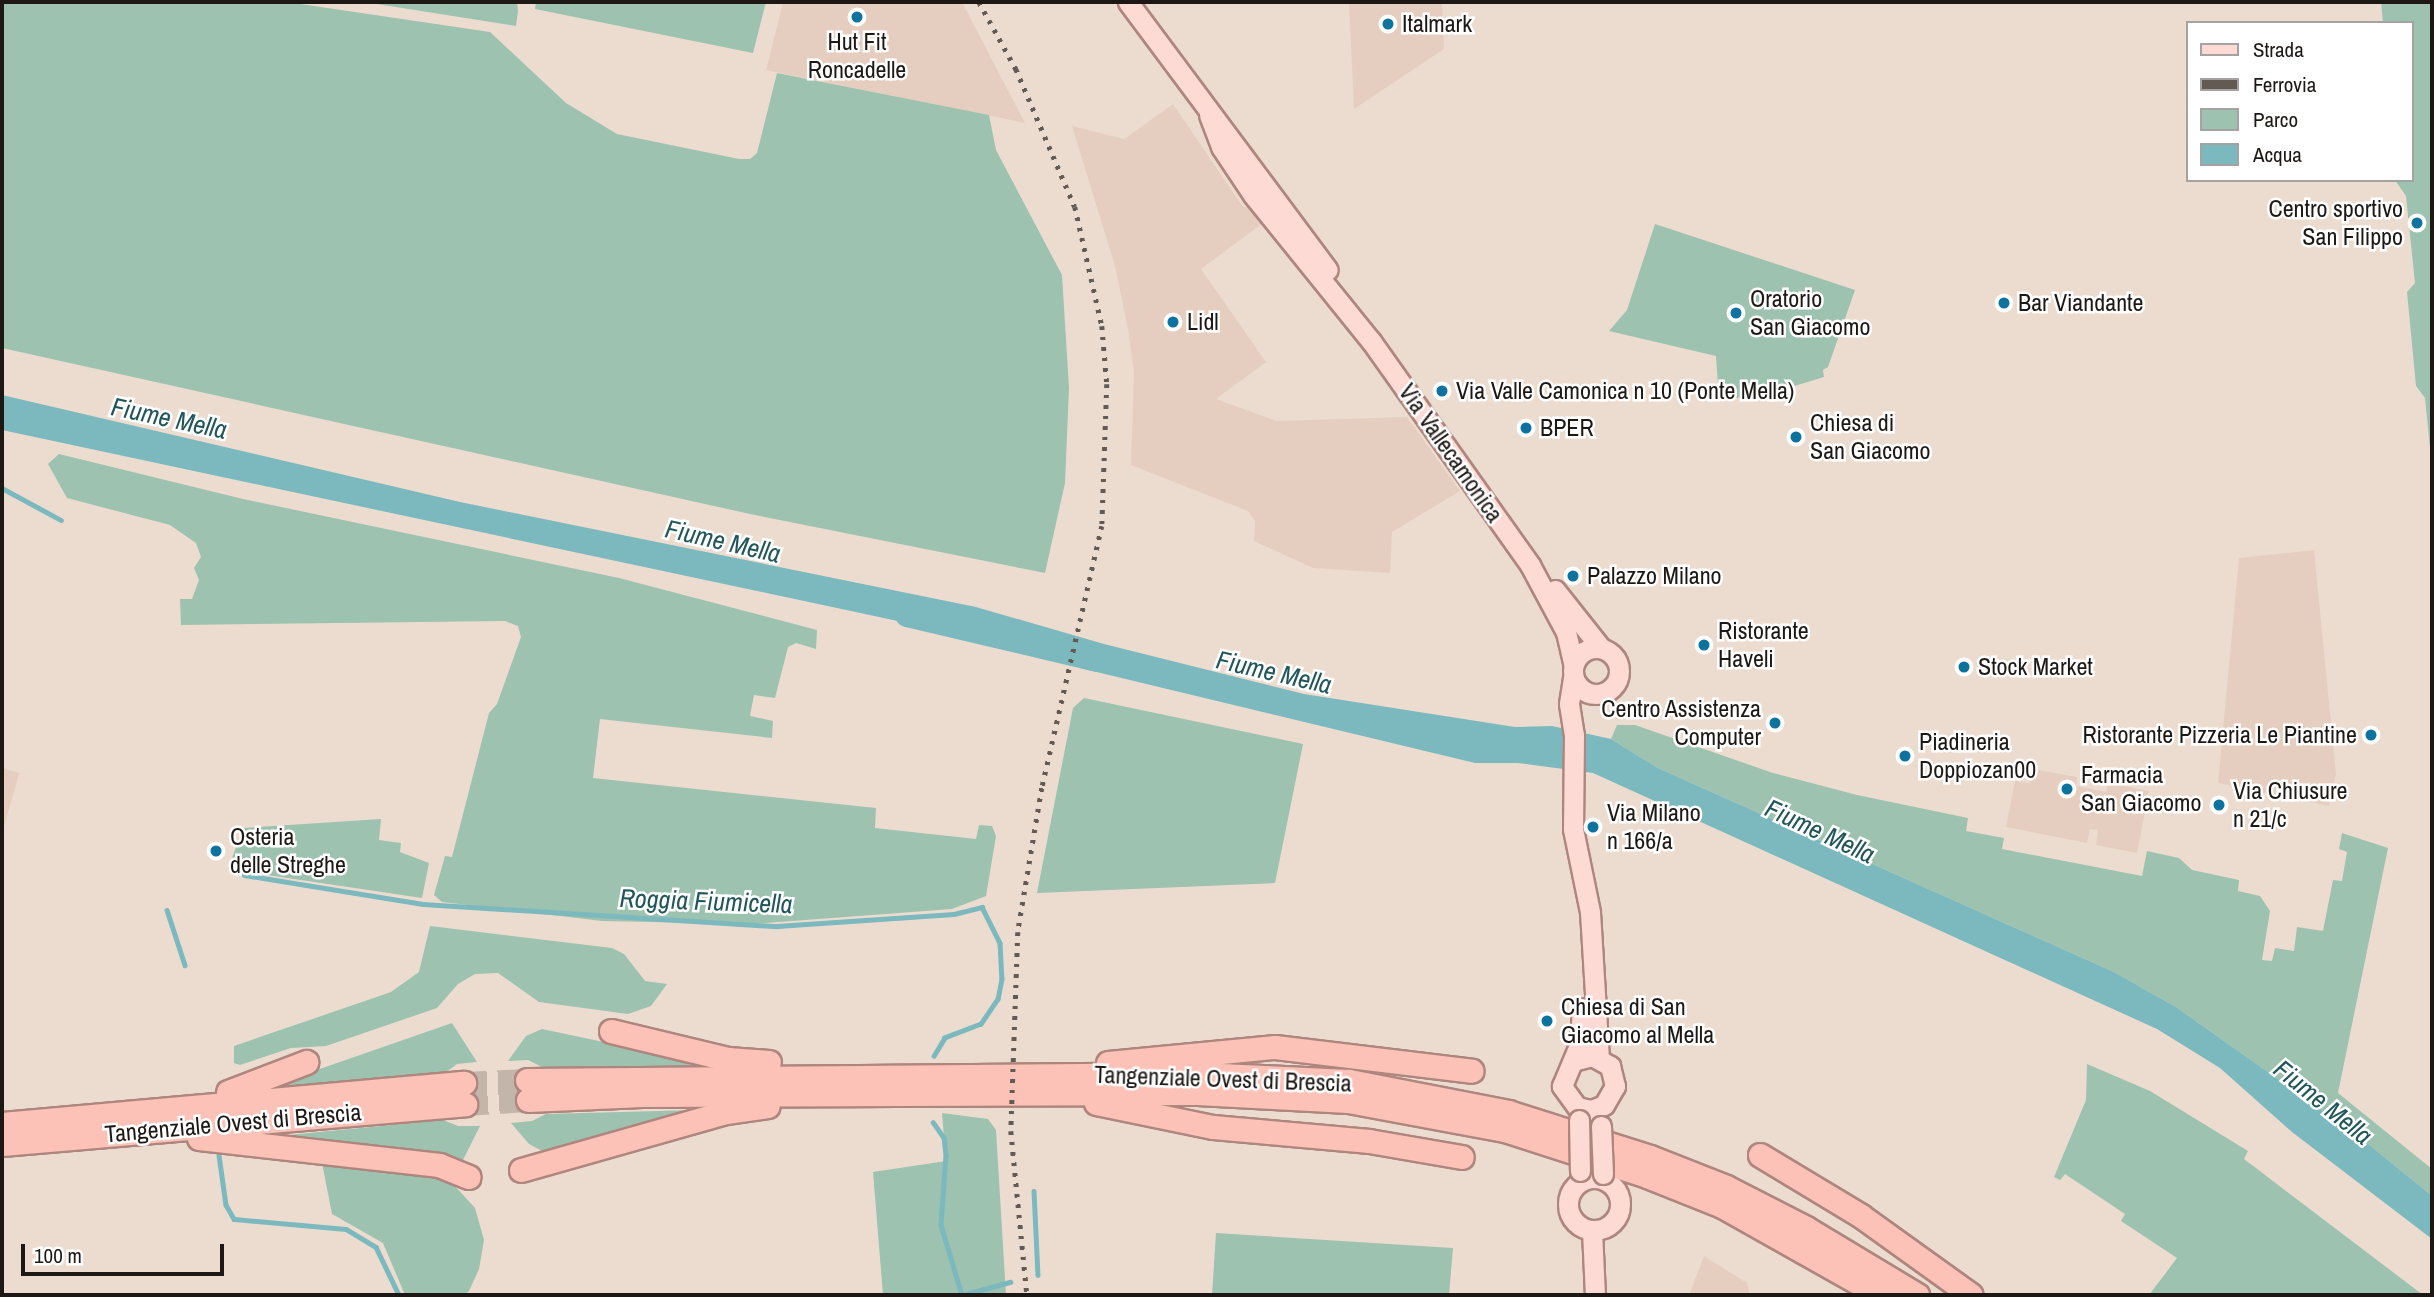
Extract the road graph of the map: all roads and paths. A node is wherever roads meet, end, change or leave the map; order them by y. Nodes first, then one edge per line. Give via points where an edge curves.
1 (1128, 2) edge
2 (1530, 565) junction
3 (1601, 648) junction
4 (1573, 671) junction
5 (1595, 694) junction
6 (1574, 735) junction
7 (1581, 882) junction
8 (611, 1031) dead end
9 (1599, 1058) junction
10 (1573, 1061) junction
11 (306, 1062) dead end
12 (1472, 1072) dead end
13 (1021, 1075) junction
14 (862, 1084) junction
15 (528, 1090) tunnel mouth
16 (464, 1094) tunnel mouth
17 (1066, 1096) junction
18 (1604, 1105) junction
19 (1578, 1113) junction
20 (113, 1123) junction
21 (2, 1124) edge
22 (2, 1144) edge
23 (1760, 1155) dead end
24 (1462, 1157) dead end
25 (521, 1170) dead end
26 (469, 1177) dead end
27 (1579, 1177) junction
28 (1604, 1178) junction
29 (1592, 1230) junction
30 (1595, 1295) edge
31 (1880, 1295) edge
32 (1917, 1295) edge
33 (1971, 1295) edge

1 - 2 main road, Via Vallecamonica
2 - 3 main road, Via Vallecamonica
2 - 4 main road, Via Vallecamonica via 1566,632
3 - 4 main road via 1581,652
3 - 5 main road via 1615,657 1619,671 1609,690
4 - 5 main road via 1581,690
4 - 6 main road, Via Vallecamonica via 1569,704
5 - 6 main road
6 - 7 main road, Via Vallecamonica via 1576,793 1572,808
7 - 9 main road via 1590,912
7 - 10 main road via 1576,900 1582,1024
8 - 14 highway via 727,1059 822,1063
9 - 10 main road
9 - 18 main road via 1610,1066 1615,1079 1614,1092
10 - 19 main road via 1562,1086
11 - 20 highway via 233,1091 144,1100
12 - 13 highway via 1275,1047 1154,1056
13 - 14 highway, Tangenziale Ovest di Brescia
13 - 32 highway, Tangenziale Ovest di Brescia via 1279,1076 1349,1081 1466,1101 1573,1129 1726,1187 1806,1228
14 - 15 highway, Tangenziale Ovest di Brescia
14 - 17 highway, Tangenziale Ovest di Brescia
14 - 25 highway via 828,1104 726,1112
16 - 20 highway, Tangenziale Ovest di Brescia
17 - 24 highway via 1213,1127 1369,1141
17 - 31 highway, Tangenziale Ovest di Brescia via 1279,1095 1418,1111 1495,1128 1647,1176 1722,1206
18 - 19 main road
18 - 28 main road, bridge
19 - 27 main road, bridge
20 - 21 highway, Tangenziale Ovest di Brescia
20 - 22 highway, Tangenziale Ovest di Brescia
20 - 26 highway via 149,1140 239,1140 439,1165
23 - 33 highway via 1851,1209
27 - 28 main road
27 - 29 main road via 1570,1194 1569,1211 1577,1224
28 - 29 main road via 1617,1192 1619,1208 1609,1225
29 - 30 main road

